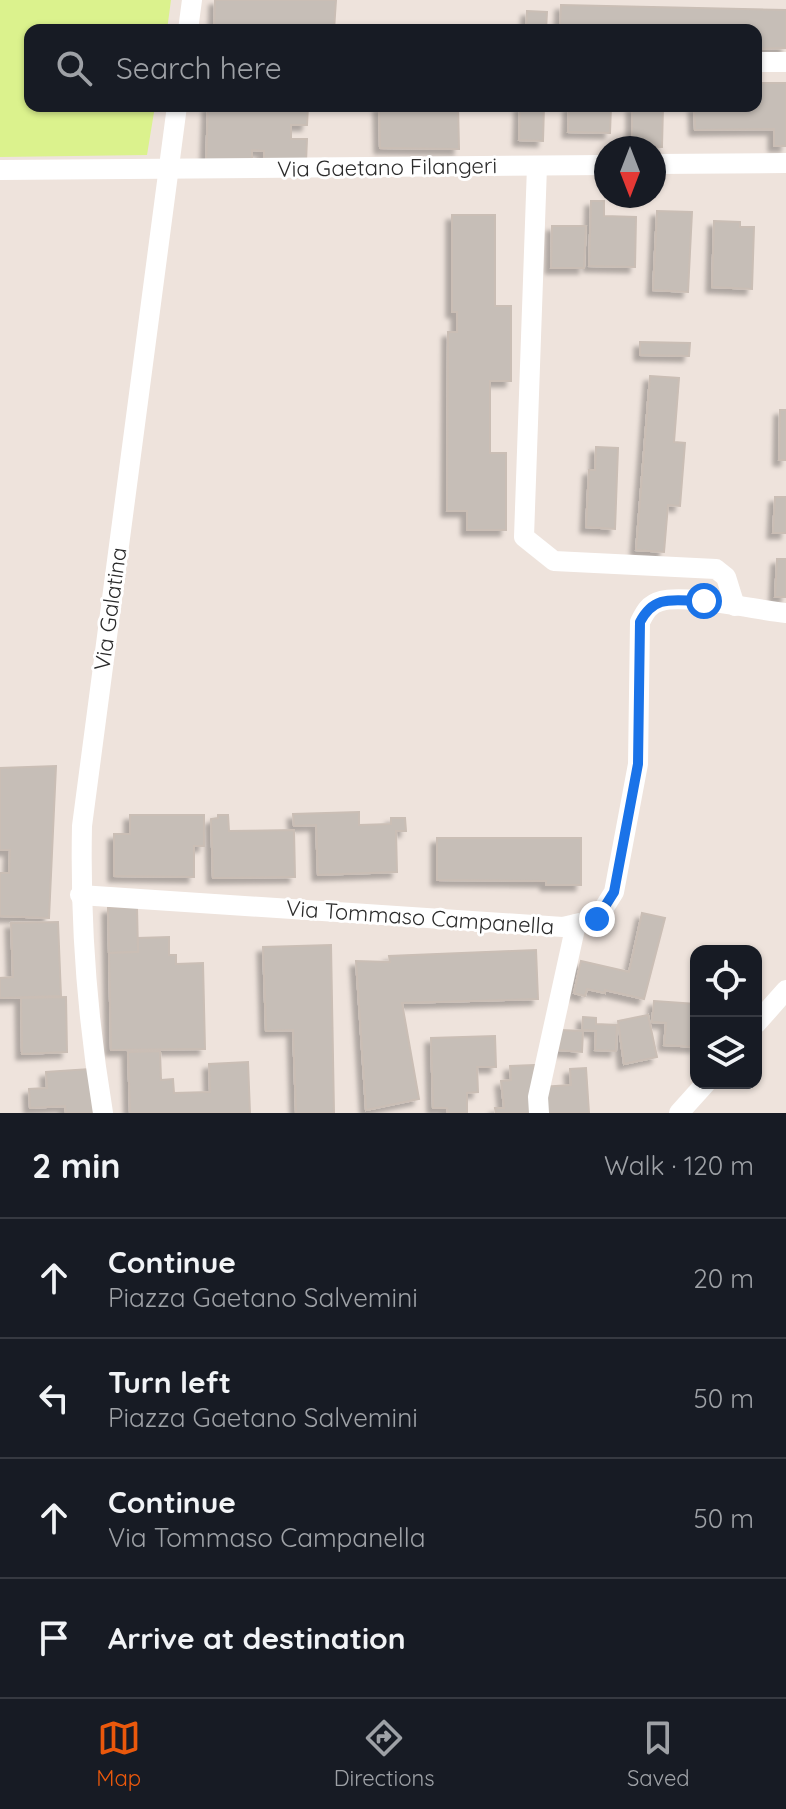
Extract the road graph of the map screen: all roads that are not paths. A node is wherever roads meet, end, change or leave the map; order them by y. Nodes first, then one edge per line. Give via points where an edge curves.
1 (192, 0) edge
2 (189, 24) edge
3 (762, 62) edge
4 (786, 62) edge
5 (176, 112) edge
6 (786, 163) edge
7 (666, 164) edge
8 (594, 165) edge
9 (537, 166) junction
10 (168, 169) junction
11 (0, 170) edge
12 (743, 608) junction
13 (786, 613) edge
14 (80, 895) junction
15 (576, 924) junction
16 (786, 990) edge
17 (762, 1017) edge
18 (701, 1089) edge
19 (103, 1113) edge
20 (539, 1113) edge
21 (679, 1113) edge

1 - 2 street
3 - 4 street
5 - 10 street, Via Galatina
6 - 7 street
8 - 9 street, Via Gaetano Filangeri
9 - 10 street, Via Gaetano Filangeri
9 - 12 street via 524,537 554,561 716,569
10 - 11 street, Via Gaetano Filangeri
10 - 14 street, Via Galatina via 82,826
12 - 13 street, Via Tommaso Campanella
12 - 15 street, Via Tommaso Campanella via 662,600 647,608 640,622 638,764 614,892 597,919
14 - 15 street, Via Tommaso Campanella
14 - 19 street, Via Galatina via 87,1001
15 - 20 street via 538,1097
16 - 17 street
18 - 21 street

